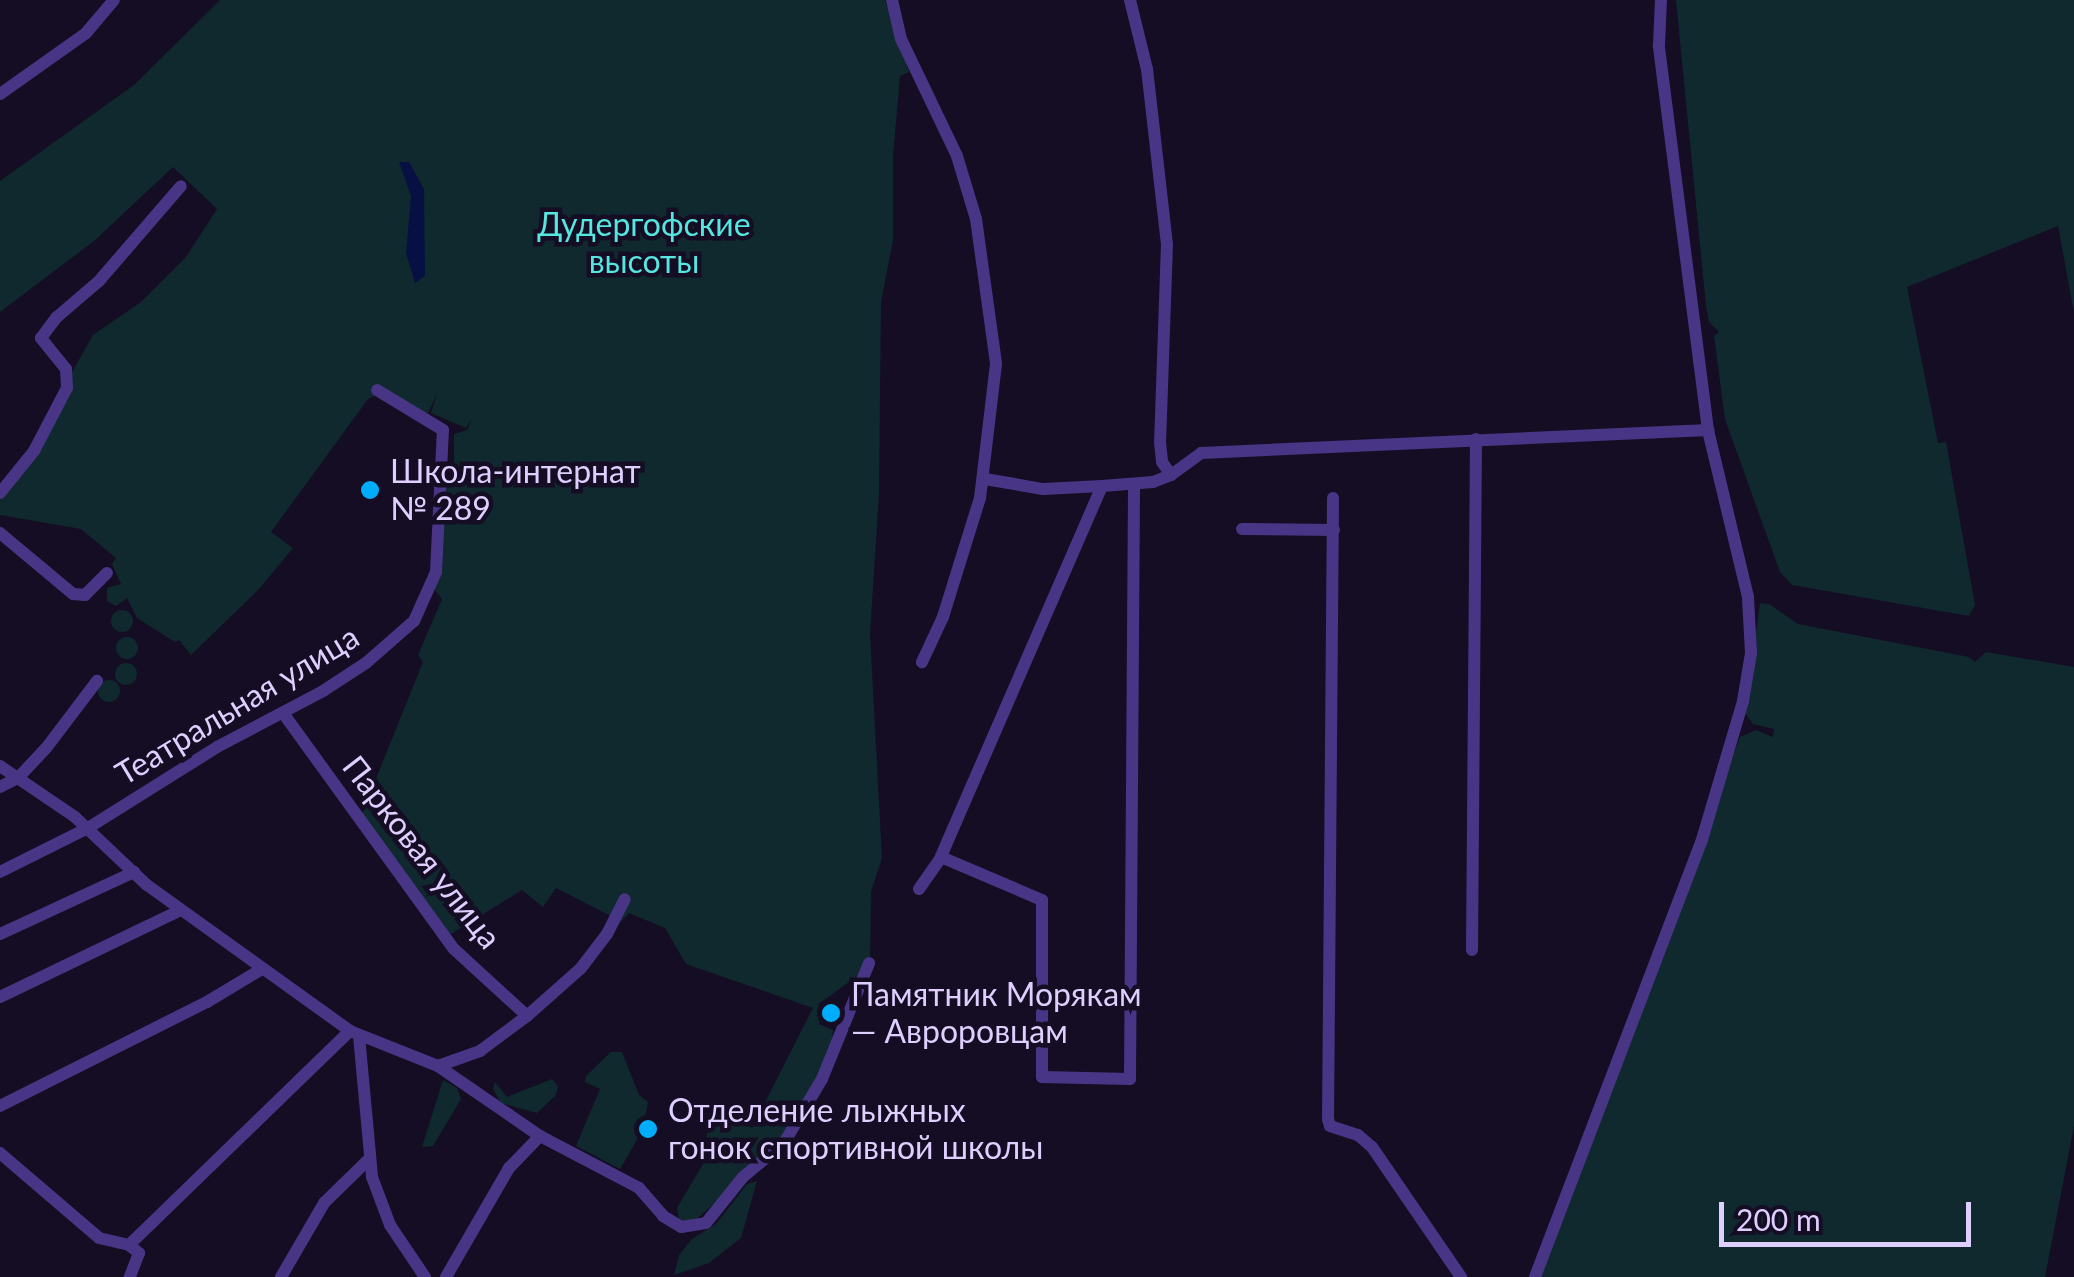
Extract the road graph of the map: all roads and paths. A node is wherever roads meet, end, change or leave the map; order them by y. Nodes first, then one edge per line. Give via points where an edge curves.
1 (114, 0) edge
2 (892, 0) edge
3 (1130, 0) edge
4 (1661, 0) edge
5 (0, 94) edge
6 (181, 186) dead end
7 (377, 390) dead end
8 (1708, 430) junction
9 (1476, 439) junction
10 (1171, 475) junction
11 (985, 479) junction
12 (1134, 484) junction
13 (1102, 486) junction
14 (0, 492) edge
15 (1333, 498) dead end
16 (1242, 529) dead end
17 (1334, 530) junction
18 (0, 533) edge
19 (107, 573) dead end
20 (922, 662) dead end
21 (97, 681) dead end
22 (283, 712) junction
23 (0, 766) edge
24 (18, 778) junction
25 (0, 787) edge
26 (88, 828) junction
27 (942, 857) junction
28 (0, 872) edge
29 (134, 872) junction
30 (919, 889) dead end
31 (625, 898) dead end
32 (181, 910) junction
33 (0, 934) edge
34 (1472, 950) dead end
35 (869, 963) dead end
36 (262, 969) junction
37 (0, 997) edge
38 (527, 1016) junction
39 (354, 1034) junction
40 (438, 1066) junction
41 (0, 1106) edge
42 (540, 1136) junction
43 (0, 1152) edge
44 (369, 1158) junction
45 (129, 1245) junction
46 (130, 1277) edge
47 (280, 1277) edge
48 (424, 1277) edge
49 (446, 1277) edge
50 (1461, 1277) edge
51 (1535, 1277) edge

1 - 5 street via 86,33
2 - 11 street via 901,39 957,156 976,219 996,364
3 - 10 street via 1146,68 1166,244 1160,442
4 - 8 street via 1660,45
6 - 14 street via 41,338 66,368 67,388 34,451
7 - 22 street, Театральная улица via 442,430 431,592 403,635
8 - 9 street
8 - 51 street via 1748,596 1748,674 1702,843
9 - 10 street via 1201,453
9 - 34 street
10 - 12 street
11 - 13 street via 1044,488
11 - 20 street via 943,617
12 - 13 street
12 - 27 street via 1130,1079 1042,1077 1042,900
13 - 27 street
15 - 17 street
16 - 17 street
17 - 50 street via 1328,1119 1372,1147
18 - 19 street via 73,594 85,595
21 - 24 street
22 - 26 street, Театральная улица
22 - 38 street, Парковая улица via 454,948
23 - 24 street
24 - 25 street
24 - 26 street
26 - 28 street, Театральная улица
26 - 29 street
27 - 30 street
29 - 32 street
29 - 33 street
31 - 38 street via 580,968
32 - 36 street
32 - 37 street
35 - 42 street via 798,1123 706,1223 681,1228 639,1188
36 - 39 street
36 - 41 street
38 - 40 street via 480,1051
39 - 40 street
39 - 44 street
39 - 45 street
40 - 42 street
42 - 49 street via 509,1168
43 - 45 street via 99,1238
44 - 47 street via 324,1203
44 - 48 street via 390,1224
45 - 46 street via 138,1253

